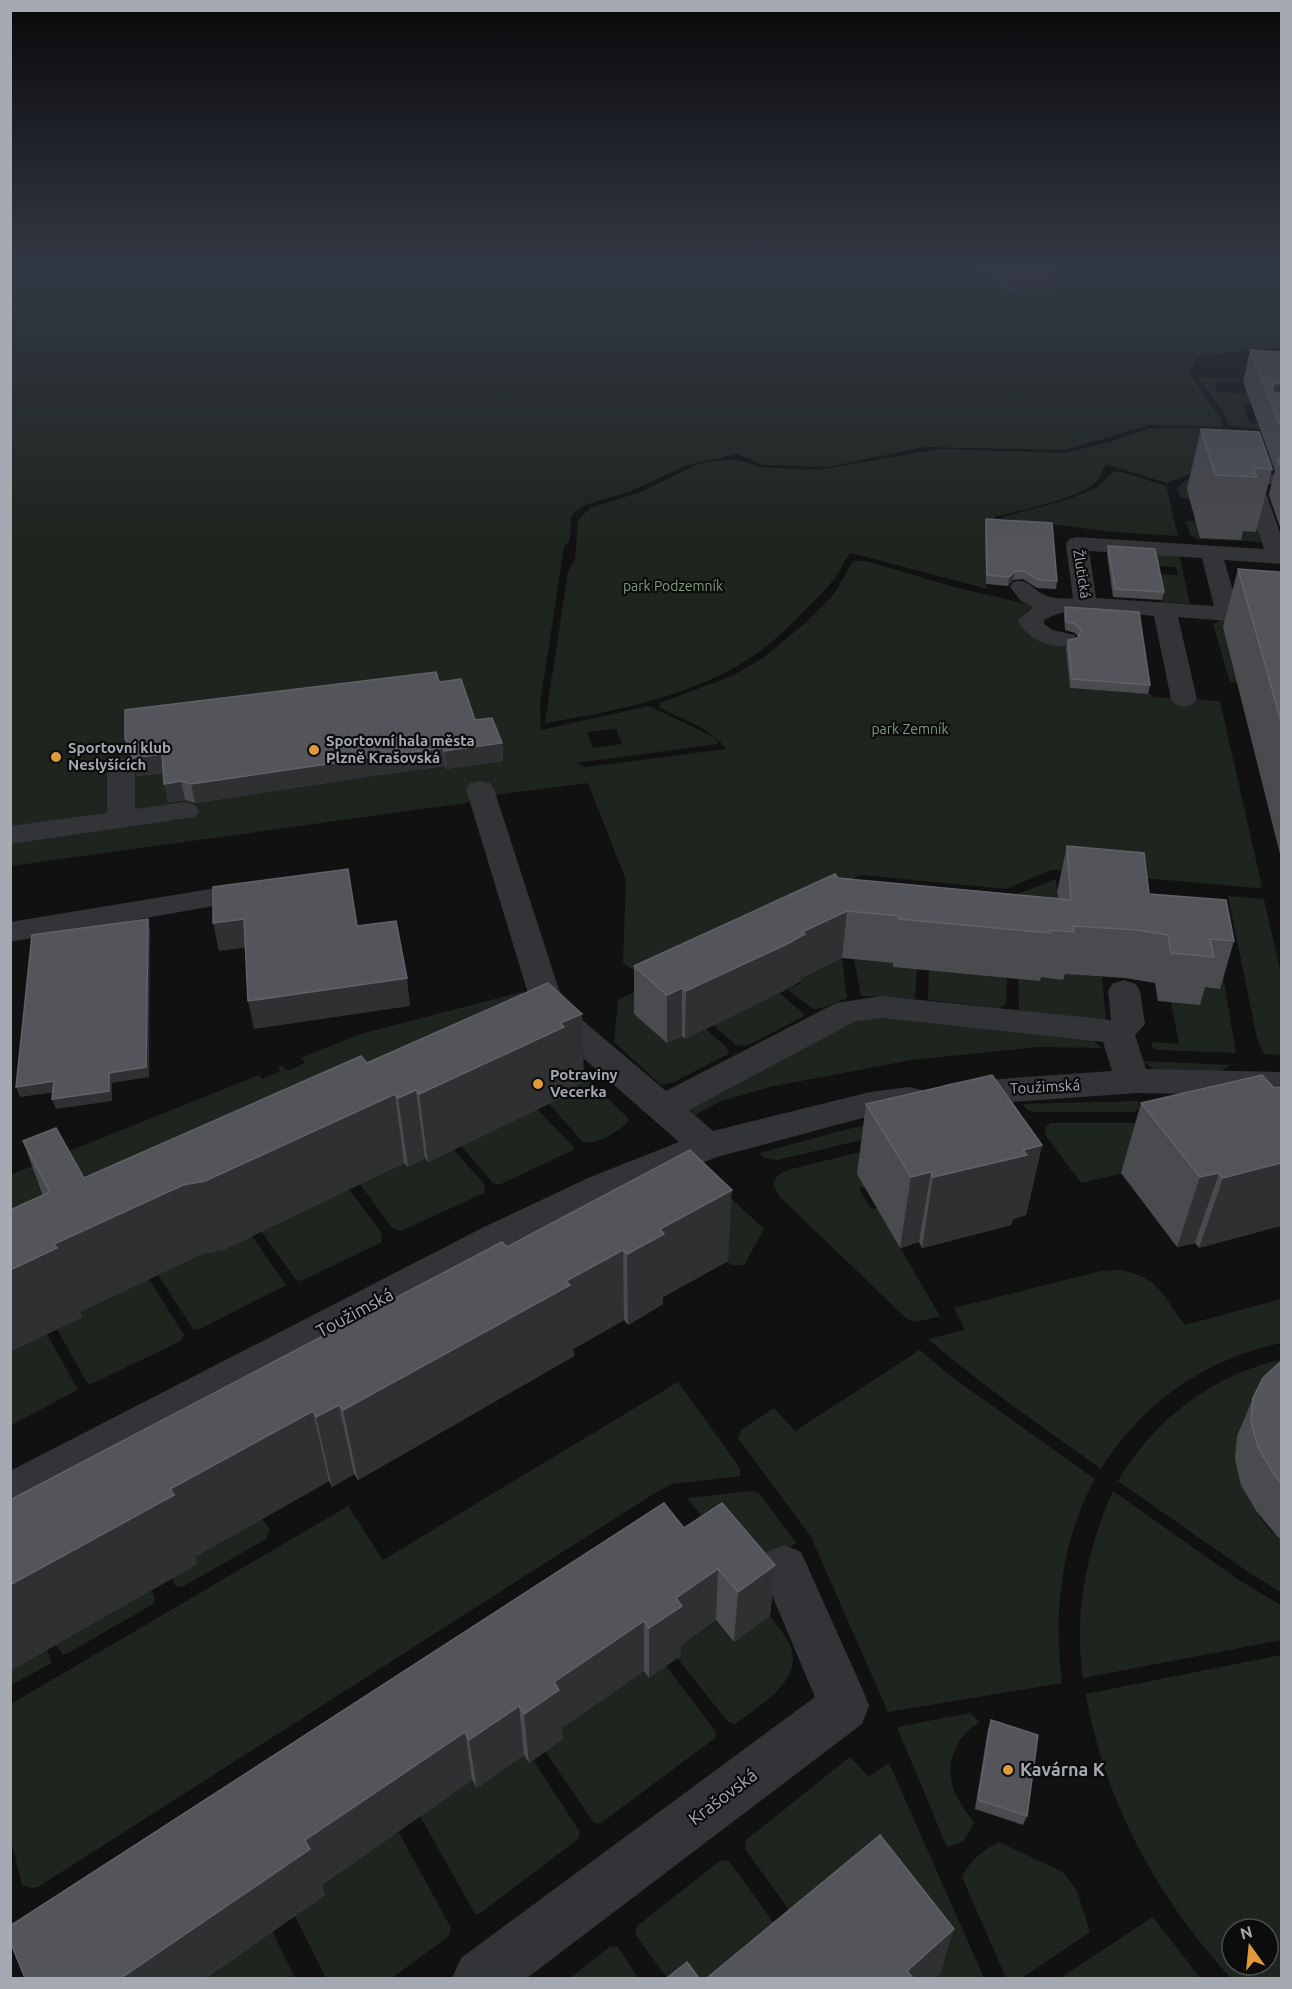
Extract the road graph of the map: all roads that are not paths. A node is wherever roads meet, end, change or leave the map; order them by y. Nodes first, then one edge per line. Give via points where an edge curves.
1 (1261, 478) edge
2 (1211, 552) junction
3 (1276, 556) edge
4 (1278, 582) edge
5 (1021, 587) dead end
6 (1076, 605) junction
7 (1164, 609) junction
8 (1065, 640) dead end
9 (1184, 699) dead end
10 (121, 766) dead end
11 (480, 789) dead end
12 (185, 811) dead end
13 (121, 820) junction
14 (10, 835) edge
15 (253, 891) edge
16 (10, 932) edge
17 (1124, 991) dead end
18 (1117, 1032) junction
19 (1133, 1082) junction
20 (1263, 1093) edge
21 (664, 1107) junction
22 (706, 1146) junction
23 (10, 1494) edge
24 (784, 1567) dead end
25 (481, 1978) edge

1 - 3 street
2 - 3 street, Žlutická
2 - 6 street, Žlutická via 1077,544
2 - 7 street, Žlutická via 1239,614
3 - 4 street
5 - 6 street via 1035,600
6 - 7 street, Žlutická
6 - 8 street via 1036,613 1030,620 1037,632
7 - 9 street
10 - 13 street
11 - 21 street via 543,990 562,1021
12 - 13 street
13 - 14 street
15 - 16 street
17 - 18 street via 1128,1024
18 - 19 street
18 - 21 street via 882,1007 848,1011
19 - 20 street, Toužimská
19 - 22 street, Toužimská via 986,1090 870,1104
21 - 22 street
22 - 23 street, Toužimská via 601,1188 498,1238
24 - 25 street, Krašovská via 844,1706

